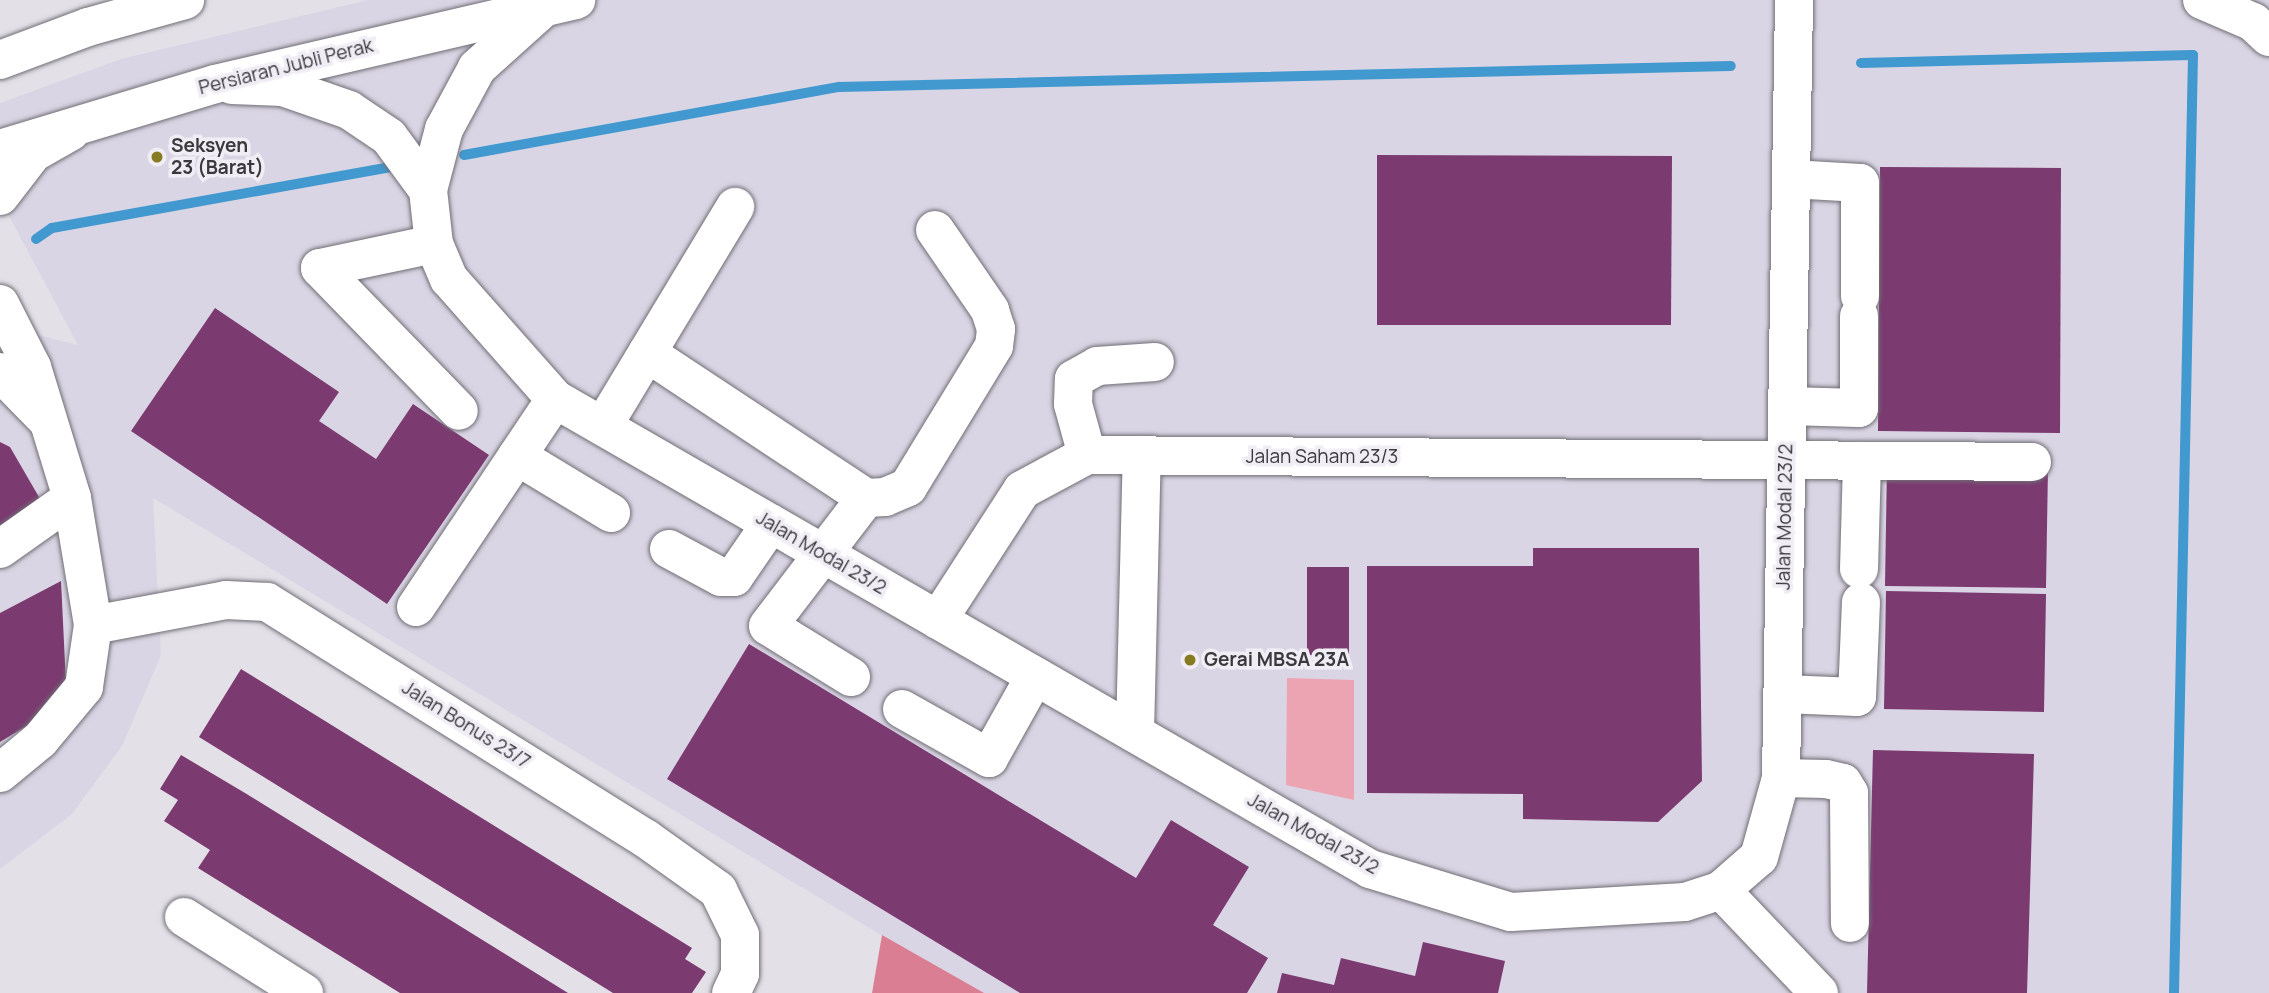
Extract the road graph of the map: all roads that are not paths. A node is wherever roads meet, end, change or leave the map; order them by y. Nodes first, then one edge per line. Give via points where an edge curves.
1 (185, 0) edge
2 (1794, 0) edge
3 (2202, 0) edge
4 (562, 2) edge
5 (2269, 37) edge
6 (0, 60) edge
7 (215, 84) junction
8 (93, 119) junction
9 (0, 149) edge
10 (1791, 179) junction
11 (428, 190) junction
12 (0, 196) edge
13 (735, 206) dead end
14 (935, 230) dead end
15 (435, 244) junction
16 (0, 304) edge
17 (647, 353) junction
18 (1155, 362) dead end
19 (0, 372) edge
20 (555, 399) junction
21 (1787, 406) junction
22 (458, 411) dead end
23 (46, 419) junction
24 (603, 426) junction
25 (1087, 455) junction
26 (517, 456) junction
27 (1142, 456) junction
28 (1786, 460) junction
29 (1862, 461) junction
30 (2032, 461) dead end
31 (72, 498) junction
32 (866, 498) junction
33 (611, 513) dead end
34 (771, 523) junction
35 (0, 549) edge
36 (669, 549) dead end
37 (823, 554) junction
38 (416, 607) dead end
39 (938, 620) junction
40 (93, 625) junction
41 (1035, 676) junction
42 (850, 677) dead end
43 (1783, 694) junction
44 (902, 709) dead end
45 (1135, 733) junction
46 (0, 773) edge
47 (1781, 778) junction
48 (1721, 890) junction
49 (184, 917) dead end
50 (1850, 923) dead end
51 (304, 993) edge
52 (731, 993) edge
53 (1819, 993) edge

1 - 6 street via 88,27
2 - 10 street, Jalan Modal 23/2
3 - 5 street via 2253,22
4 - 7 street, Persiaran Jubli Perak
4 - 11 street, Jalan Modal 23/2 via 477,68 444,129
7 - 8 street, Persiaran Jubli Perak
7 - 11 street, Jalan Modal 23/2 via 283,87 349,110 389,137
8 - 9 street, Persiaran Jubli Perak
8 - 12 street via 33,153
10 - 21 street, Jalan Modal 23/2
10 - 21 street via 1860,183 1859,408
11 - 15 street, Jalan Modal 23/2
13 - 17 street
14 - 32 street via 990,310 996,329 994,346 908,487 885,497
15 - 20 street, Jalan Modal 23/2 via 449,279
15 - 22 street via 320,268
16 - 23 street via 32,367
17 - 24 street
17 - 32 street
18 - 25 street via 1097,366 1074,379 1073,404
19 - 23 street
20 - 24 street, Jalan Modal 23/2
20 - 26 street
21 - 28 street, Jalan Modal 23/2
23 - 31 street
24 - 34 street, Jalan Modal 23/2
25 - 27 street, Jalan Saham 23/3
25 - 39 street, Jalan Saham 23/3 via 1022,490
26 - 33 street
26 - 38 street
27 - 28 street, Jalan Saham 23/3
27 - 45 street
28 - 29 street, Jalan Saham 23/3
28 - 43 street, Jalan Modal 23/2
29 - 30 street, Jalan Saham 23/3
29 - 43 street via 1857,697
31 - 35 street
31 - 40 street
32 - 37 street
34 - 36 street via 734,577 721,577
34 - 37 street, Jalan Modal 23/2
37 - 39 street, Jalan Modal 23/2
37 - 42 street via 768,626
39 - 41 street, Jalan Modal 23/2
40 - 46 street via 84,687 40,740
40 - 52 street, Jalan Bonus 23/7 via 226,600 267,602 645,838 718,890 740,934 740,974
41 - 44 street via 989,758
41 - 45 street, Jalan Modal 23/2
43 - 47 street, Jalan Modal 23/2
45 - 48 street, Jalan Modal 23/2 via 1370,869 1511,912 1685,902
47 - 48 street, Jalan Modal 23/2 via 1759,857
47 - 50 street via 1826,779 1843,783 1849,793
48 - 53 street
49 - 51 street

